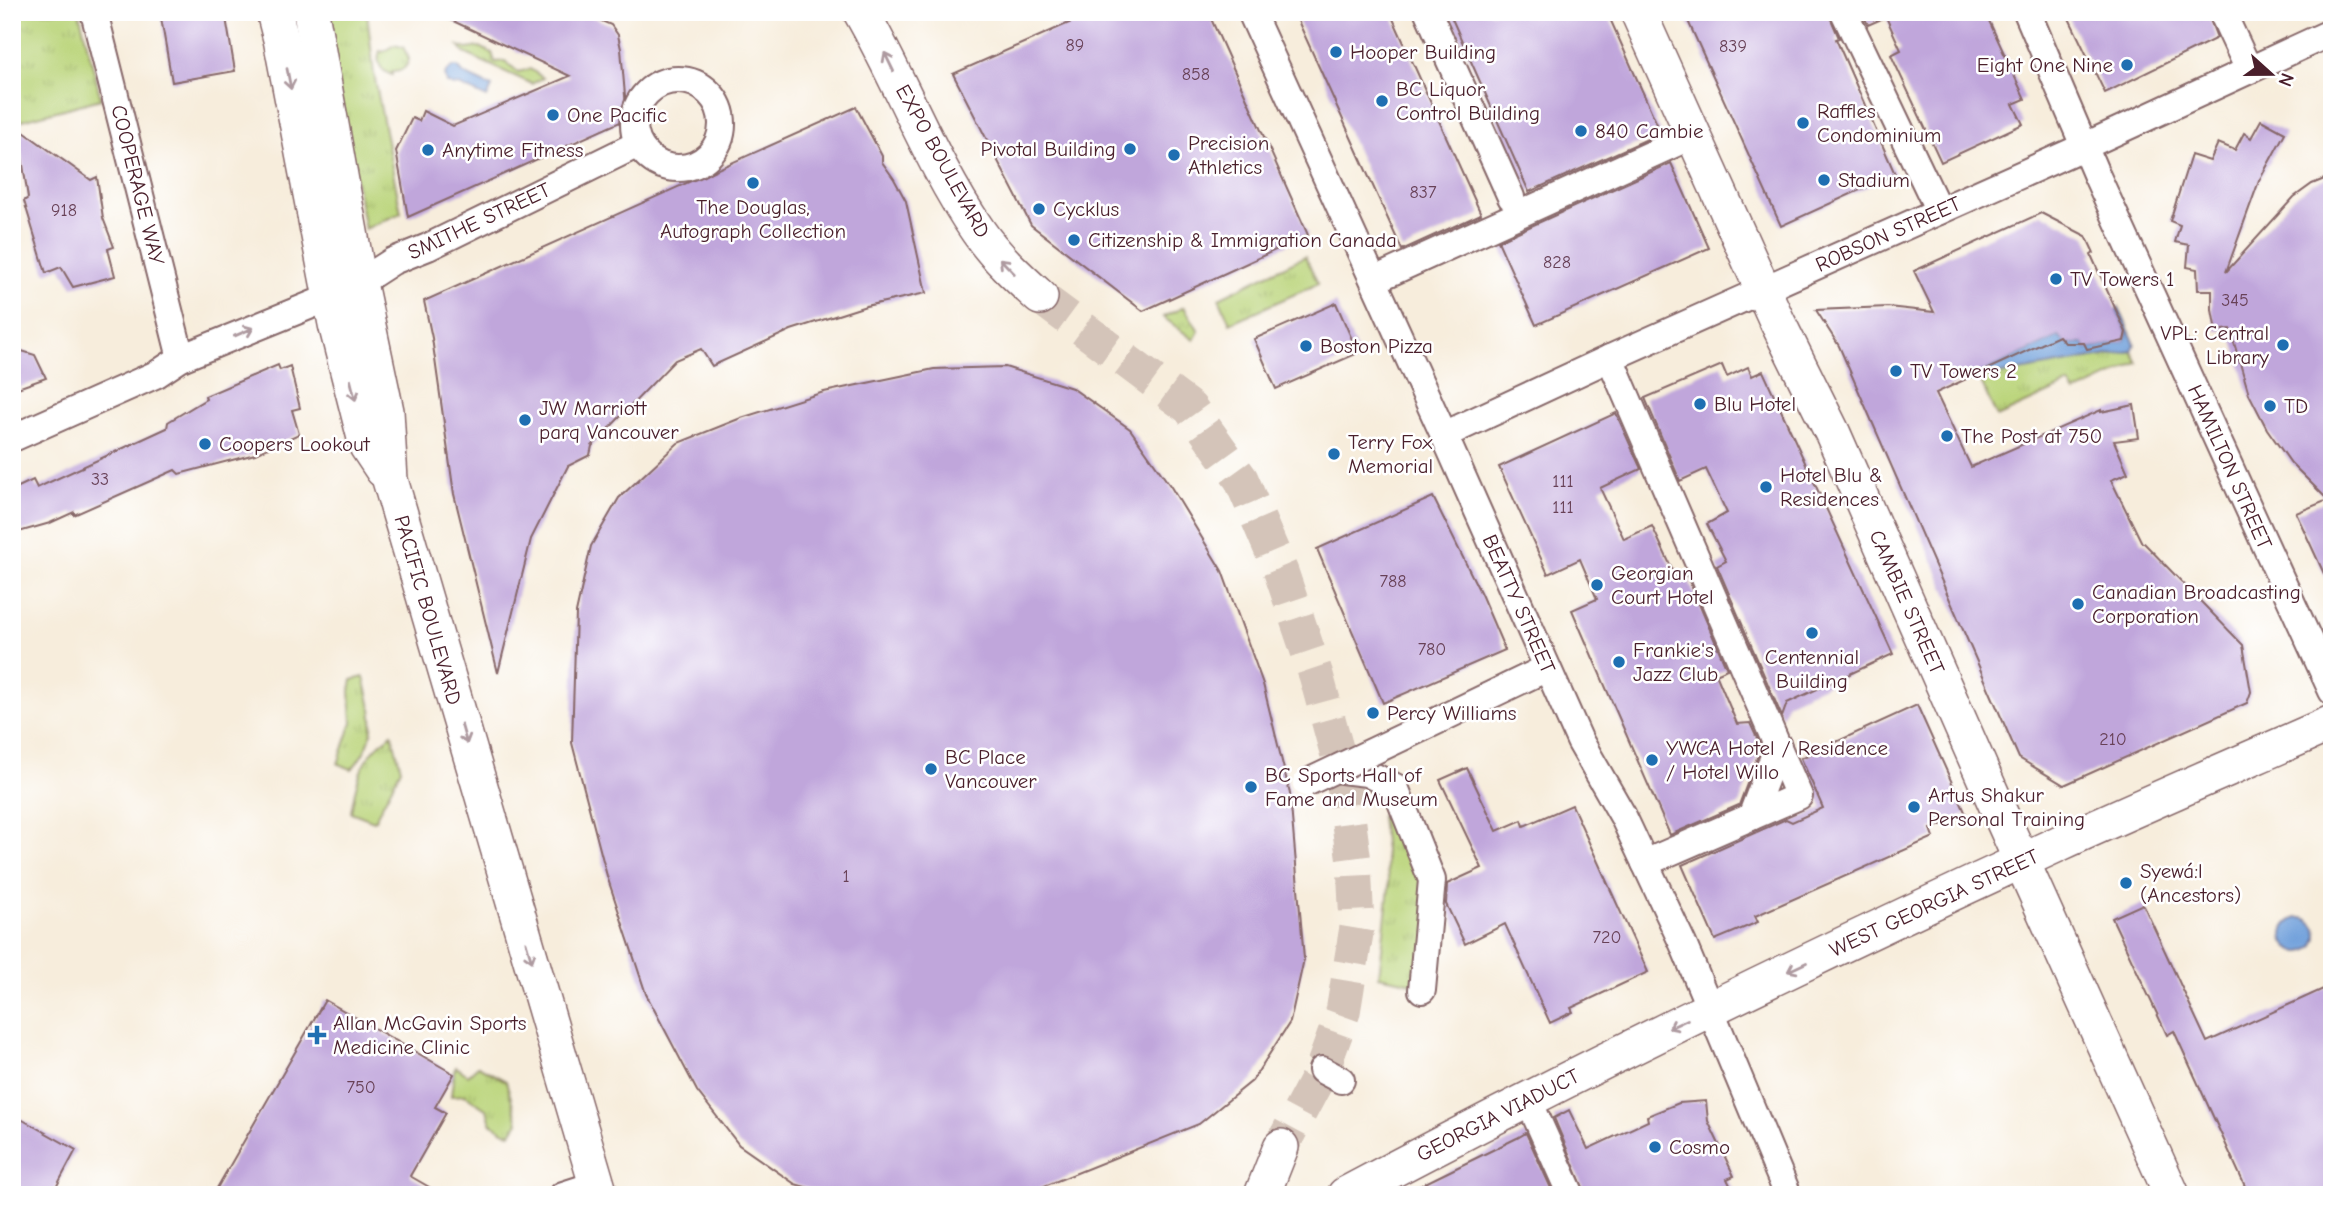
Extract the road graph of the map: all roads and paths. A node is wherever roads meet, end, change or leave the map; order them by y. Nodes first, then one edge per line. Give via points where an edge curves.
1 (94, 12) edge
2 (274, 12) edge
3 (311, 12) edge
4 (861, 12) edge
5 (1251, 12) edge
6 (1428, 12) edge
7 (1638, 12) edge
8 (1844, 12) edge
9 (2026, 12) edge
10 (2222, 12) edge
11 (2332, 32) edge
12 (2249, 70) junction
13 (1694, 135) junction
14 (638, 144) dead end
15 (2085, 146) junction
16 (1511, 197) dead end
17 (1938, 211) junction
18 (1374, 280) junction
19 (338, 282) junction
20 (1765, 291) junction
21 (1040, 298) tunnel mouth
22 (181, 358) junction
23 (1610, 358) junction
24 (1444, 435) junction
25 (15, 437) dead end
26 (1547, 668) junction
27 (2332, 691) edge
28 (2332, 723) edge
29 (1778, 746) junction
30 (1342, 770) dead end
31 (1306, 783) dead end
32 (1751, 817) junction
33 (2022, 862) junction
34 (1646, 863) junction
35 (1422, 990) dead end
36 (1710, 1008) junction
37 (1615, 1056) joint
38 (1534, 1113) junction
39 (1281, 1147) tunnel mouth
40 (598, 1190) edge
41 (564, 1195) edge
42 (1262, 1195) edge
43 (1345, 1195) edge
44 (1571, 1195) edge
45 (1788, 1195) edge
46 (2172, 1195) edge

1 - 22 street, COOPERAGE WAY
2 -> 19 main road
3 - 19 main road
21 -> 4 main road, EXPO BOULEVARD via 978,231
5 - 18 street, BEATTY STREET
6 - 16 street
7 - 13 main road, CAMBIE STREET
8 - 17 street
9 - 15 street, HAMILTON STREET
10 - 12 street
11 - 12 street, ROBSON STREET
12 - 15 street, ROBSON STREET
13 - 18 street
13 - 20 main road, CAMBIE STREET
14 - 19 street, SMITHE STREET via 428,247
15 - 17 street, ROBSON STREET
15 - 27 street, HAMILTON STREET
17 - 20 street, ROBSON STREET
18 - 24 street, BEATTY STREET
22 -> 19 street, SMITHE STREET
19 -> 40 main road, PACIFIC BOULEVARD via 367,446 390,480
20 - 23 street, ROBSON STREET
20 - 33 main road, CAMBIE STREET
22 - 25 street, SMITHE STREET via 157,374
23 - 24 street, ROBSON STREET
23 - 29 street
24 - 26 street, BEATTY STREET
26 - 31 street, bridge
26 - 34 street, BEATTY STREET via 1580,741
28 - 33 main road, WEST GEORGIA STREET
29 - 32 street
29 - 32 street via 1799,796
30 - 35 street via 1367,773 1395,787 1432,880
32 - 34 street
33 -> 36 main road, WEST GEORGIA STREET
33 - 46 main road, CAMBIE STREET
34 - 36 street, BEATTY STREET
36 -> 37 main road, WEST GEORGIA STREET
36 - 45 street, BEATTY STREET
37 - 38 main road, GEORGIA VIADUCT
38 - 43 main road, GEORGIA VIADUCT
38 - 44 street
39 - 42 main road
40 - 41 street

